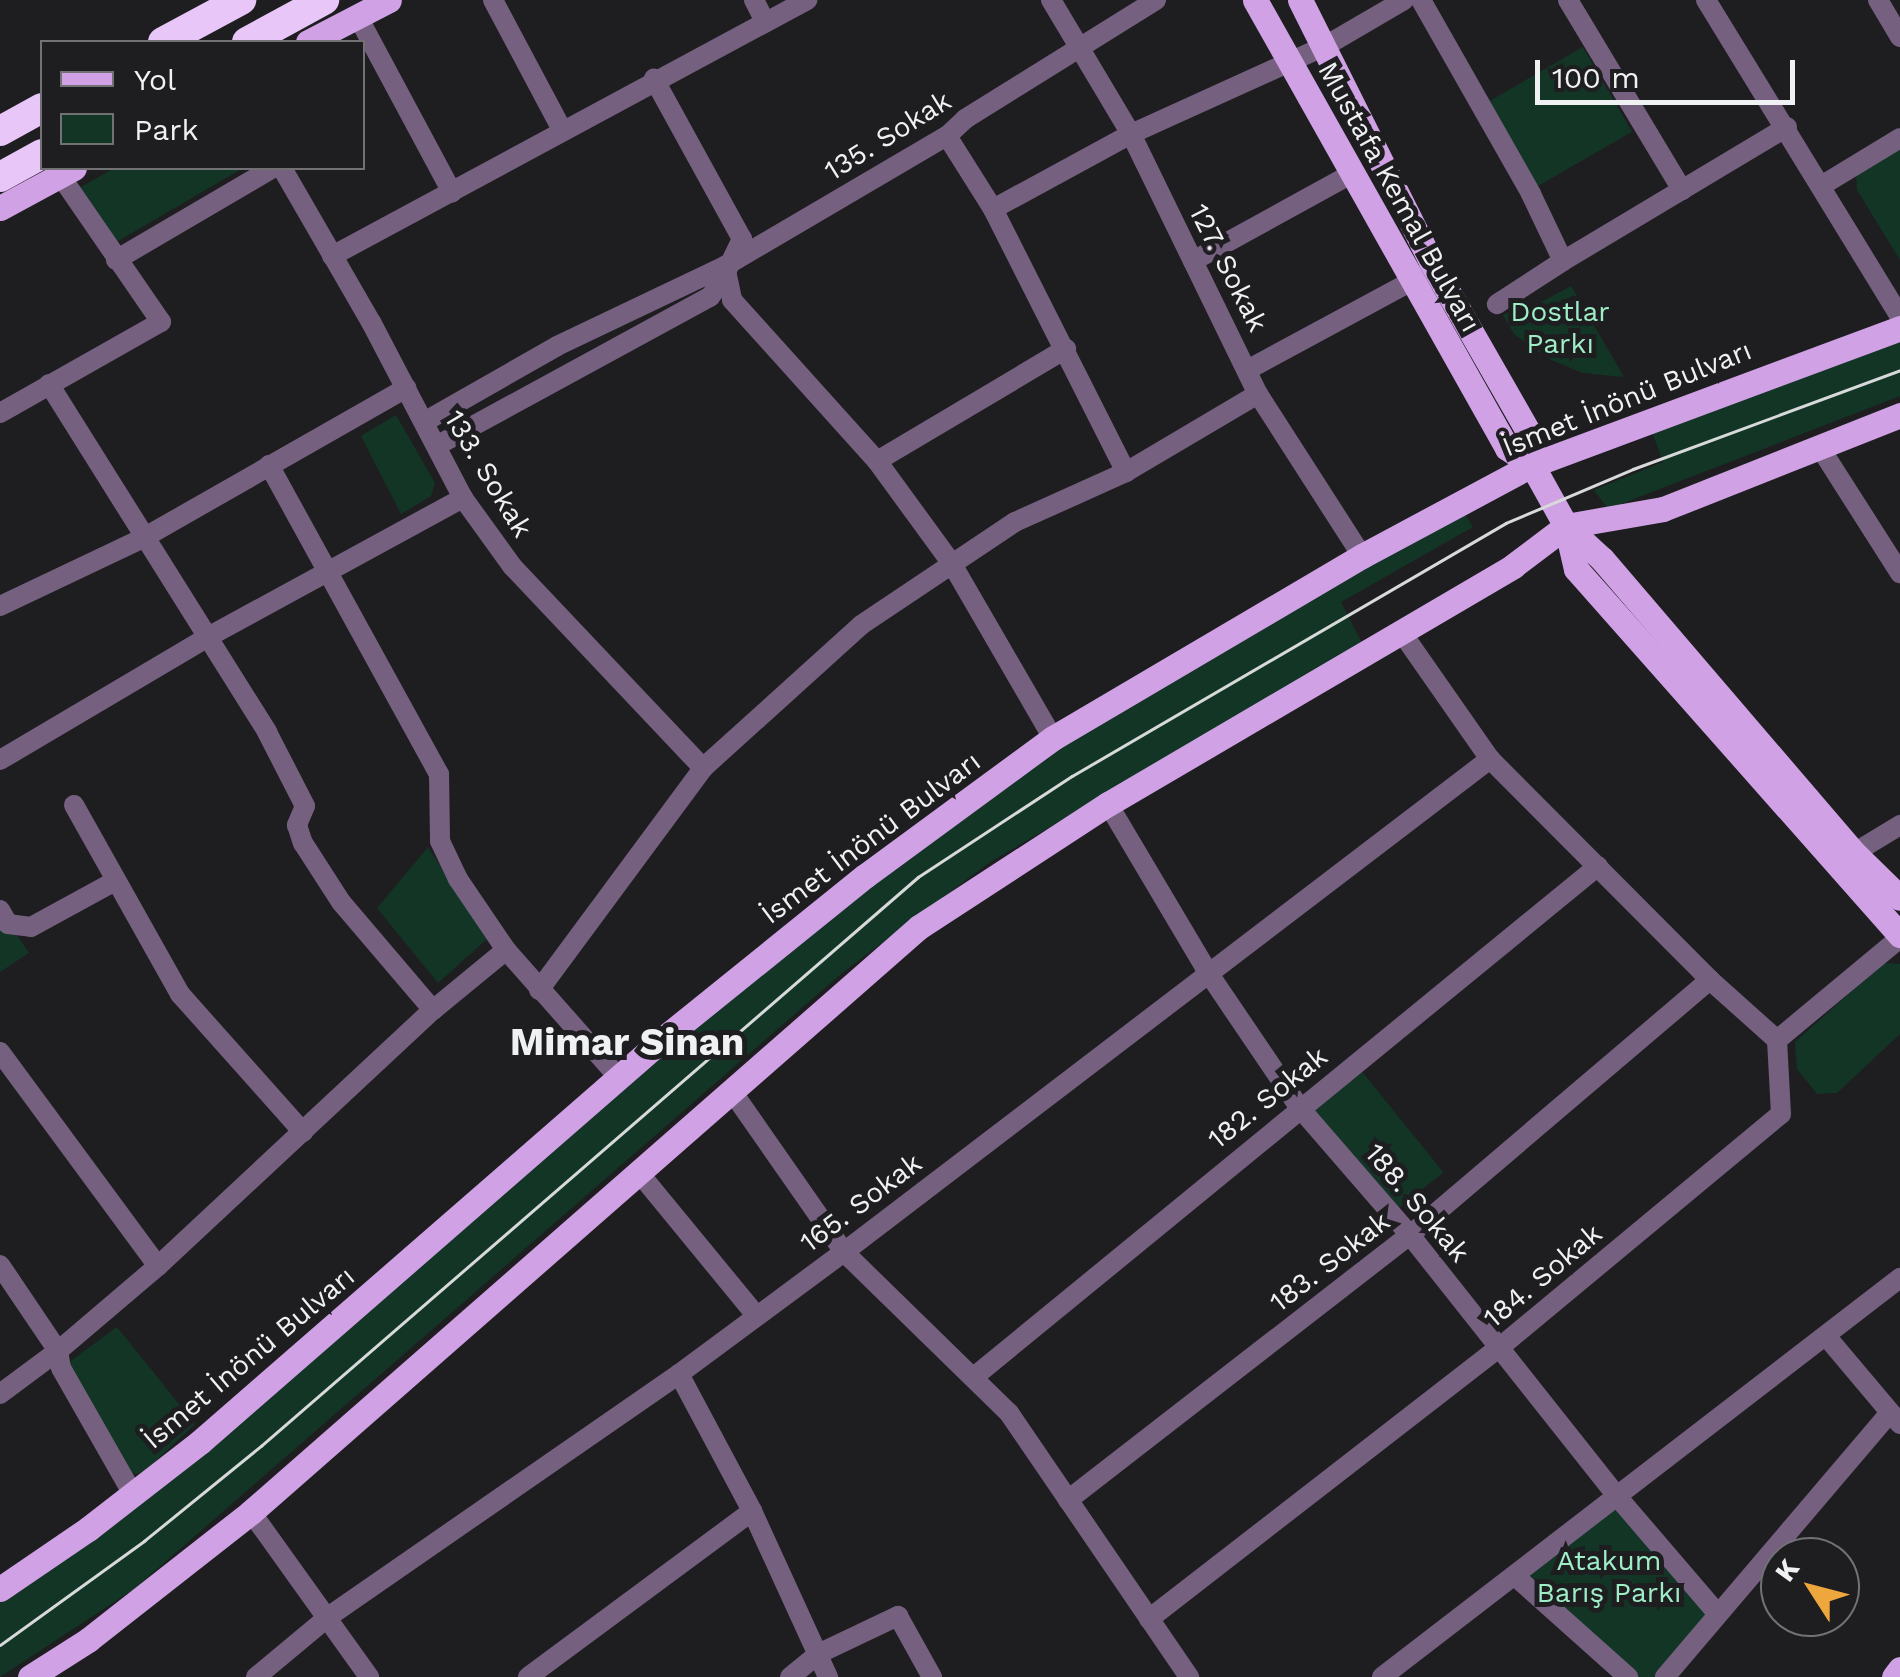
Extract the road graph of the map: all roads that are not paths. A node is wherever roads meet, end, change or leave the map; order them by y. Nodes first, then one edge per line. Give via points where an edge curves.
1 (241, 0) edge
2 (324, 0) edge
3 (389, 0) edge
4 (492, 0) edge
5 (754, 0) edge
6 (807, 0) edge
7 (1051, 0) edge
8 (1156, 0) edge
9 (1255, 0) edge
10 (1300, 0) edge
11 (1404, 0) edge
12 (1421, 0) edge
13 (1568, 0) edge
14 (1706, 0) edge
15 (1878, 0) edge
16 (358, 17) junction
17 (765, 22) junction
18 (1900, 36) edge
19 (166, 40) edge
20 (250, 40) edge
21 (312, 40) edge
22 (1326, 45) junction
23 (1079, 49) junction
24 (1289, 63) junction
25 (654, 79) junction
26 (40, 109) edge
27 (1786, 127) junction
28 (561, 128) junction
29 (0, 131) edge
30 (1131, 134) junction
31 (946, 136) junction
32 (1900, 138) edge
33 (40, 170) edge
34 (53, 170) edge
35 (61, 170) edge
36 (270, 170) edge
37 (283, 170) edge
38 (1350, 174) junction
39 (0, 178) edge
40 (1821, 186) junction
41 (1682, 190) junction
42 (452, 192) junction
43 (0, 208) edge
44 (993, 209) junction
45 (332, 256) junction
46 (116, 260) junction
47 (1193, 261) junction
48 (1563, 261) junction
49 (725, 266) junction
50 (1410, 282) junction
51 (1496, 304) dead end
52 (1900, 317) edge
53 (1900, 328) edge
54 (1066, 349) junction
55 (1249, 370) junction
56 (49, 384) junction
57 (406, 388) junction
58 (1258, 394) junction
59 (0, 413) edge
60 (1900, 415) edge
61 (424, 422) junction
62 (438, 445) junction
63 (1820, 446) junction
64 (877, 460) junction
65 (269, 465) junction
66 (1532, 465) junction
67 (1126, 472) junction
68 (463, 498) junction
69 (1566, 526) junction
70 (145, 537) junction
71 (1362, 556) junction
72 (952, 564) junction
73 (332, 572) junction
74 (1900, 573) edge
75 (0, 606) edge
76 (1402, 634) junction
77 (206, 638) junction
78 (1052, 738) junction
79 (1490, 758) junction
80 (0, 760) edge
81 (703, 768) junction
82 (1108, 804) junction
83 (74, 805) dead end
84 (1900, 825) edge
85 (1854, 853) junction
86 (1598, 866) junction
87 (115, 881) junction
88 (1900, 898) edge
89 (0, 910) edge
90 (1900, 936) edge
91 (506, 950) junction
92 (1208, 971) junction
93 (1710, 980) junction
94 (539, 990) junction
95 (433, 1010) junction
96 (1776, 1040) junction
97 (0, 1052) edge
98 (620, 1079) junction
99 (731, 1090) junction
100 (1300, 1107) junction
101 (303, 1132) junction
102 (640, 1174) junction
103 (1410, 1235) junction
104 (844, 1252) junction
105 (0, 1265) edge
106 (158, 1266) junction
107 (1900, 1278) edge
108 (756, 1315) junction
109 (1826, 1336) junction
110 (1500, 1348) junction
111 (58, 1351) junction
112 (679, 1374) junction
113 (975, 1376) junction
114 (0, 1394) edge
115 (1894, 1419) edge
116 (133, 1494) junction
117 (1615, 1494) junction
118 (1068, 1500) junction
119 (752, 1511) junction
120 (251, 1512) junction
121 (1515, 1576) junction
122 (0, 1589) edge
123 (1718, 1614) junction
124 (328, 1617) junction
125 (1149, 1618) junction
126 (818, 1654) junction
127 (1900, 1669) edge
128 (1387, 1676) edge
129 (30, 1677) edge
130 (256, 1677) edge
131 (369, 1677) edge
132 (528, 1677) edge
133 (790, 1677) edge
134 (828, 1677) edge
135 (932, 1677) edge
136 (1189, 1677) edge
137 (1628, 1677) edge
138 (1665, 1677) edge
139 (1894, 1677) edge

1 - 19 highway
2 - 20 highway
3 - 16 main road
4 - 28 street
5 - 17 street
6 - 17 street
7 - 23 street, 127. Sokak
8 - 23 street, 135. Sokak
9 - 24 main road, Mustafa Kemal Bulvarı
10 - 22 main road, Mustafa Kemal Bulvarı
11 - 22 street
12 - 48 street
13 - 41 street
14 - 27 street
15 - 18 street
16 - 21 main road
16 - 42 street
17 - 25 street
22 - 24 street
22 - 66 main road, Mustafa Kemal Bulvarı via 1389,183 1532,438
23 - 30 street, 127. Sokak
23 - 31 street, 135. Sokak
24 - 30 street
24 - 38 main road, Mustafa Kemal Bulvarı
25 - 28 street
25 - 49 street via 742,239
26 - 29 highway
27 - 40 street
27 - 41 street
28 - 42 street
30 - 44 street
30 - 47 street, 127. Sokak
31 - 44 street
31 - 49 street, 135. Sokak
32 - 40 street
33 - 39 highway
34 - 43 main road
35 - 46 street
36 - 46 street
37 - 45 street, 133. Sokak
38 - 47 street
38 - 50 main road, Mustafa Kemal Bulvarı
40 - 52 street
41 - 48 street
42 - 45 street
44 - 54 street
45 - 57 street, 133. Sokak
46 - 56 street via 161,322
47 - 55 street, 127. Sokak
48 - 51 street
49 - 61 street, 135. Sokak via 557,346
49 - 62 street, 135. Sokak via 710,297
49 - 64 street via 732,300
50 - 55 street
50 - 66 main road, Mustafa Kemal Bulvarı via 1506,448
53 - 66 main road, İsmet İnönü Bulvarı
54 - 64 street
54 - 67 street
55 - 58 street, 127. Sokak
56 - 59 street
56 - 70 street
57 - 61 street, 133. Sokak
57 - 65 street
58 - 67 street
58 - 71 street, 127. Sokak
60 - 63 main road
61 - 62 street, 133. Sokak
62 - 68 street, 133. Sokak
63 - 69 main road via 1663,509
63 - 74 street
64 - 72 street
65 - 70 street
65 - 73 street
66 - 69 main road, Mustafa Kemal Bulvarı
66 - 71 main road, İsmet İnönü Bulvarı
67 - 72 street via 1015,522
68 - 73 street
68 - 81 street, 133. Sokak via 512,566
69 - 76 main road
69 - 85 main road, Mustafa Kemal Bulvarı via 1602,559
69 - 90 main road, Mustafa Kemal Bulvarı via 1576,569
70 - 75 street
70 - 77 street
71 - 78 main road, İsmet İnönü Bulvarı
72 - 78 street
72 - 81 street via 861,625
73 - 77 street
73 - 91 street via 439,774 436,818 446,858
76 - 79 street
76 - 82 main road
77 - 80 street
77 - 95 street via 267,732 304,806 298,825 303,843 341,902
78 - 98 main road, İsmet İnönü Bulvarı via 865,876
79 - 86 street
79 - 92 street, 165. Sokak
81 - 94 street
82 - 92 street, 188. Sokak
82 - 99 main road via 920,927
83 - 87 street
84 - 85 street
85 - 88 main road, Mustafa Kemal Bulvarı
86 - 93 street
86 - 100 street, 182. Sokak
87 - 89 street via 31,927 8,924
87 - 101 street via 180,994
90 - 96 street
91 - 94 street
91 - 95 street
92 - 100 street, 188. Sokak
92 - 104 street, 165. Sokak
93 - 96 street
93 - 103 street, 183. Sokak
94 - 98 street
95 - 101 street
96 - 110 street, 184. Sokak via 1781,1114
97 - 106 street
98 - 116 main road, İsmet İnönü Bulvarı
99 - 102 main road
99 - 104 street
100 - 103 street, 188. Sokak
100 - 113 street, 182. Sokak
101 - 106 street
102 - 108 street
102 - 120 main road
103 - 110 street, 188. Sokak
103 - 118 street, 183. Sokak
104 - 108 street, 165. Sokak
104 - 113 street
105 - 111 street
106 - 111 street
107 - 109 street
108 - 112 street, 165. Sokak
109 - 115 street
109 - 117 street
110 - 117 street, 188. Sokak
110 - 125 street, 184. Sokak
111 - 114 street
111 - 116 street via 61,1368
112 - 119 street
112 - 124 street, 165. Sokak
113 - 118 street
115 - 123 street
116 - 122 main road, İsmet İnönü Bulvarı
117 - 121 street
117 - 123 street, 188. Sokak
118 - 125 street
119 - 126 street
119 - 132 street
120 - 124 street
120 - 129 main road via 88,1640
121 - 128 street
121 - 137 street
123 - 138 street
124 - 130 street, 165. Sokak
124 - 131 street
125 - 136 street
126 - 133 street
126 - 134 street
126 - 135 street via 898,1616
127 - 139 main road

